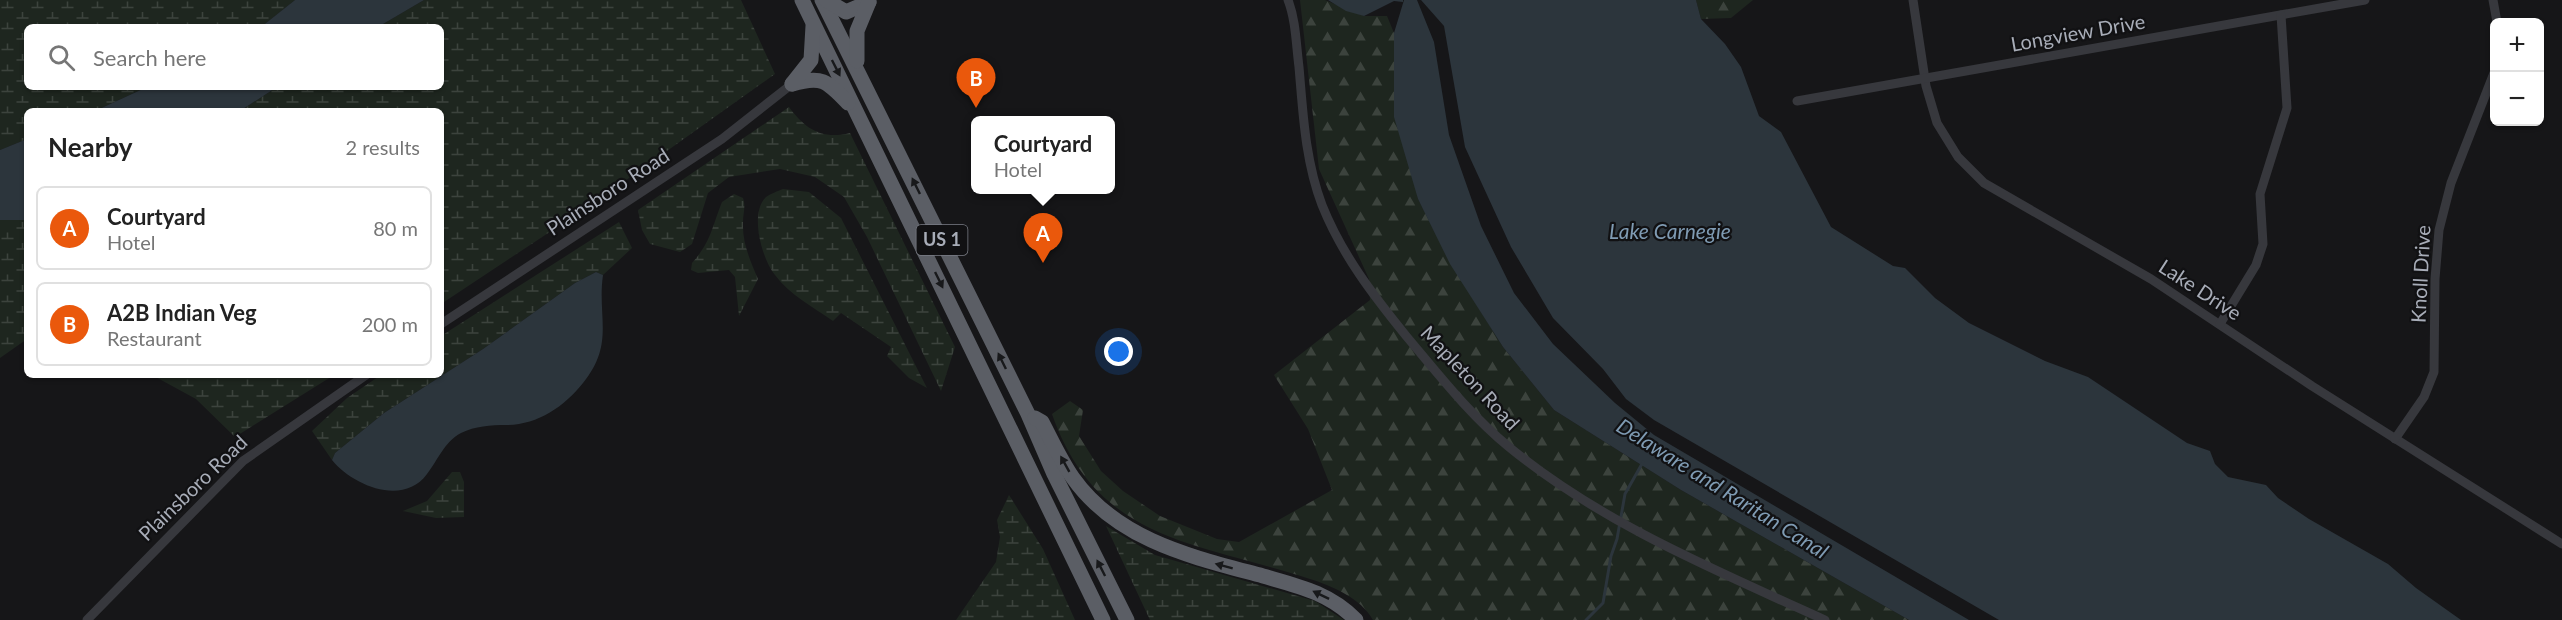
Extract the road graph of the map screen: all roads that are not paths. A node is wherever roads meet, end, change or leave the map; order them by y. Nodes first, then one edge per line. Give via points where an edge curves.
1 (802, 0) edge
2 (824, 0) edge
3 (1288, 0) edge
4 (1913, 0) edge
5 (2365, 0) edge
6 (2493, 0) edge
7 (870, 1) edge
8 (2281, 15) junction
9 (2496, 18) edge
10 (813, 22) junction
11 (857, 67) junction
12 (1925, 79) junction
13 (2490, 83) edge
14 (792, 84) junction
15 (1797, 101) dead end
16 (860, 114) junction
17 (444, 322) edge
18 (2220, 324) junction
19 (362, 378) edge
20 (1029, 414) junction
21 (2396, 439) junction
22 (2562, 544) edge
23 (1076, 567) junction
24 (87, 620) edge
25 (1091, 620) edge
26 (1103, 620) edge
27 (1127, 620) edge
28 (1356, 620) edge
29 (1825, 620) edge

1 - 10 highway, US 1
2 - 7 highway via 846,12
2 - 11 highway, US 1
3 - 29 street, Mapleton Road via 1309,162 1333,230 1357,273 1440,377 1485,425 1533,466 1609,518
4 - 12 street, Lake Drive
5 - 8 street, Longview Drive
6 - 9 street
7 - 11 highway via 857,31
8 - 12 street, Longview Drive
8 - 18 street via 2287,108 2260,194 2263,244 2256,265
10 - 14 highway via 812,56
10 -> 16 highway, US 1
20 -> 11 highway, US 1
12 - 15 street, Longview Drive
12 - 18 street, Lake Drive via 1930,104 1947,140 1984,183 2151,279
13 - 21 street, Knoll Drive via 2451,183 2439,230 2434,372 2424,397
14 - 16 highway via 817,79 828,83
14 - 17 street, Plainsboro Road via 722,139
16 -> 23 highway, US 1
18 - 21 street, Lake Drive
19 - 24 street, Plainsboro Road via 243,461
27 -> 20 highway, US 1 via 1054,474
28 -> 20 highway via 1337,603 1311,590 1174,552 1133,532 1114,519 1073,478 1042,423
21 - 22 street, Lake Drive
23 - 25 highway via 1077,582
23 - 26 highway, US 1

